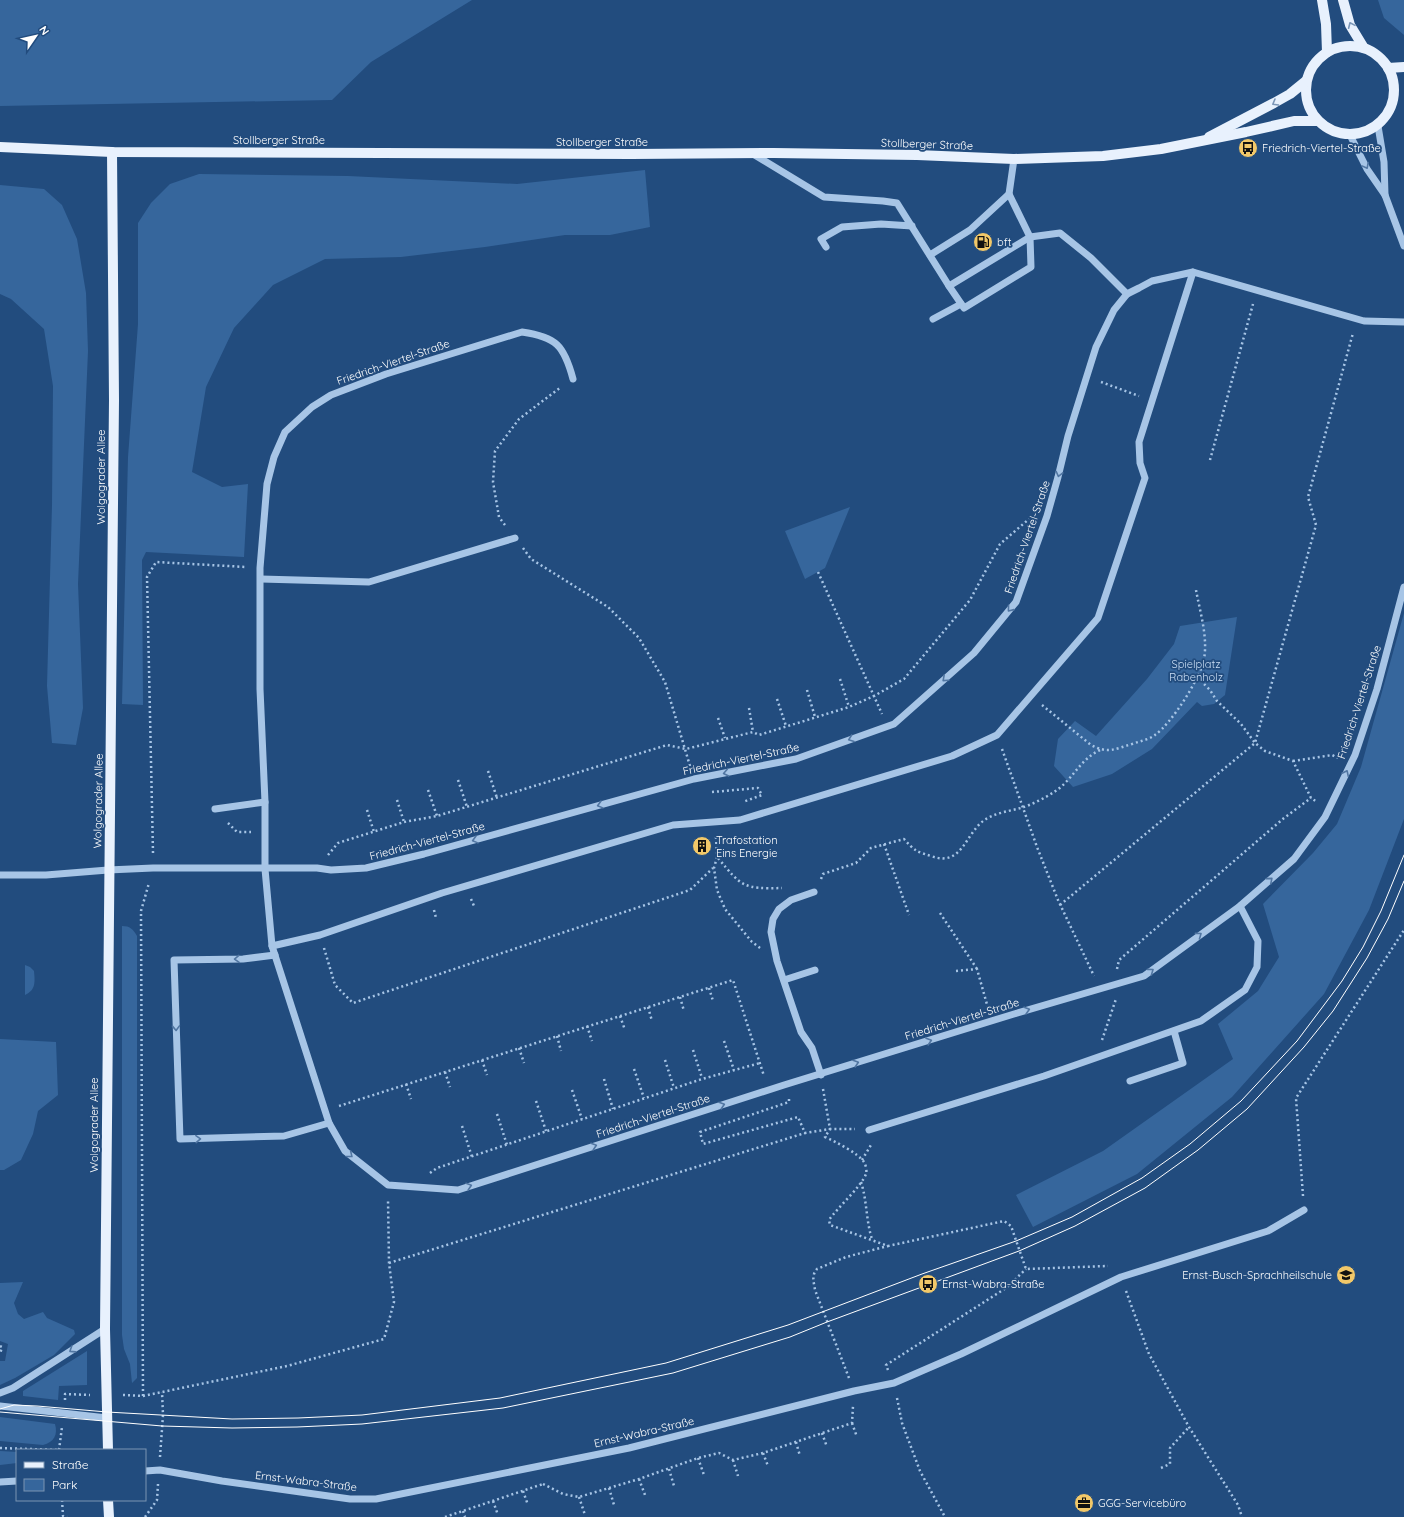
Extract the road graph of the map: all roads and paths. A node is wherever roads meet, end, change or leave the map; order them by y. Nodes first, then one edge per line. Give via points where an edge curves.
1 (1322, 0) edge
2 (1344, 0) edge
3 (1364, 48) junction
4 (1327, 52) junction
5 (1404, 67) edge
6 (1388, 68) junction
7 (1306, 81) junction
8 (1404, 95) edge
9 (1394, 101) junction
10 (1317, 121) junction
11 (1378, 126) junction
12 (1350, 135) junction
13 (1204, 140) junction
14 (0, 147) edge
15 (112, 152) junction
16 (752, 153) junction
17 (1014, 159) junction
18 (1009, 194) junction
19 (1385, 195) junction
20 (912, 226) junction
21 (1030, 237) junction
22 (1404, 246) edge
23 (826, 247) dead end
24 (930, 255) junction
25 (1193, 272) junction
26 (949, 286) junction
27 (1257, 290) junction
28 (1127, 294) junction
29 (961, 304) junction
30 (933, 319) dead end
31 (1404, 322) edge
32 (1351, 340) dead end
33 (573, 379) joint
34 (1111, 387) dead end
35 (1123, 391) dead end
36 (1210, 460) dead end
37 (1052, 499) junction
38 (515, 538) junction
39 (260, 568) junction
40 (818, 572) dead end
41 (261, 579) junction
42 (1404, 587) edge
43 (1196, 590) dead end
44 (1197, 678) junction
45 (840, 679) dead end
46 (807, 690) dead end
47 (1032, 695) junction
48 (874, 696) junction
49 (777, 699) dead end
50 (849, 707) junction
51 (749, 708) dead end
52 (815, 717) junction
53 (718, 718) dead end
54 (786, 726) junction
55 (888, 726) junction
56 (753, 732) junction
57 (997, 735) junction
58 (725, 738) junction
59 (1256, 743) junction
60 (686, 748) junction
61 (1100, 750) junction
62 (1293, 761) junction
63 (1351, 764) junction
64 (488, 770) dead end
65 (458, 780) dead end
66 (694, 780) junction
67 (428, 790) dead end
68 (497, 798) junction
69 (1311, 798) junction
70 (398, 800) dead end
71 (265, 802) junction
72 (740, 803) dead end
73 (467, 807) junction
74 (1023, 808) junction
75 (1329, 808) junction
76 (215, 809) joint
77 (367, 810) dead end
78 (437, 816) junction
79 (404, 822) junction
80 (715, 823) junction
81 (265, 832) junction
82 (374, 832) junction
83 (884, 844) junction
84 (717, 857) junction
85 (153, 868) junction
86 (317, 868) junction
87 (714, 868) junction
88 (265, 869) junction
89 (108, 870) junction
90 (823, 874) junction
91 (0, 875) edge
92 (816, 876) dead end
93 (787, 888) dead end
94 (814, 892) joint
95 (1060, 905) junction
96 (1240, 906) junction
97 (940, 913) dead end
98 (909, 915) dead end
99 (1404, 930) edge
100 (320, 935) junction
101 (272, 946) junction
102 (276, 955) junction
103 (777, 961) junction
104 (977, 969) junction
105 (815, 970) dead end
106 (956, 971) dead end
107 (784, 980) junction
108 (1115, 984) junction
109 (709, 988) junction
110 (1100, 988) junction
111 (680, 997) junction
112 (714, 1001) dead end
113 (648, 1007) junction
114 (684, 1011) dead end
115 (620, 1016) junction
116 (652, 1021) dead end
117 (992, 1021) junction
118 (587, 1026) junction
119 (624, 1030) dead end
120 (1174, 1031) junction
121 (557, 1036) junction
122 (724, 1040) dead end
123 (592, 1041) dead end
124 (520, 1048) junction
125 (693, 1050) dead end
126 (561, 1051) dead end
127 (1096, 1058) junction
128 (482, 1060) junction
129 (665, 1060) dead end
130 (524, 1063) dead end
131 (760, 1063) junction
132 (634, 1069) dead end
133 (734, 1070) junction
134 (445, 1072) junction
135 (487, 1075) dead end
136 (821, 1075) junction
137 (604, 1079) dead end
138 (702, 1079) junction
139 (1130, 1081) dead end
140 (406, 1084) junction
141 (784, 1085) junction
142 (450, 1087) dead end
143 (674, 1088) junction
144 (572, 1090) dead end
145 (768, 1090) junction
146 (644, 1098) junction
147 (411, 1100) dead end
148 (536, 1101) dead end
149 (613, 1108) junction
150 (325, 1110) junction
151 (496, 1114) dead end
152 (582, 1119) junction
153 (329, 1123) junction
154 (462, 1126) dead end
155 (830, 1129) junction
156 (869, 1130) joint
157 (546, 1131) junction
158 (805, 1133) junction
159 (506, 1145) junction
160 (472, 1157) junction
161 (861, 1181) junction
162 (388, 1185) junction
163 (410, 1187) junction
164 (1304, 1210) joint
165 (873, 1240) junction
166 (888, 1246) junction
167 (389, 1263) junction
168 (1026, 1269) junction
169 (1120, 1278) junction
170 (105, 1329) junction
171 (0, 1346) edge
172 (0, 1354) edge
173 (894, 1383) junction
174 (854, 1391) junction
175 (0, 1393) edge
176 (107, 1395) junction
177 (143, 1396) junction
178 (0, 1406) edge
179 (64, 1413) junction
180 (107, 1418) junction
181 (852, 1423) junction
182 (1189, 1427) junction
183 (822, 1434) junction
184 (857, 1437) dead end
185 (796, 1442) junction
186 (827, 1447) dead end
187 (0, 1448) edge
188 (30, 1449) edge
189 (59, 1449) edge
190 (108, 1449) edge
191 (763, 1453) junction
192 (800, 1456) dead end
193 (698, 1458) junction
194 (733, 1460) junction
195 (540, 1466) junction
196 (768, 1466) dead end
197 (1161, 1468) dead end
198 (668, 1469) junction
199 (146, 1471) edge
200 (704, 1475) dead end
201 (738, 1476) dead end
202 (639, 1479) junction
203 (16, 1481) edge
204 (0, 1482) edge
205 (543, 1484) junction
206 (674, 1486) dead end
207 (609, 1488) junction
208 (523, 1491) junction
209 (645, 1495) dead end
210 (579, 1497) junction
211 (62, 1501) edge
212 (108, 1501) edge
213 (493, 1501) junction
214 (528, 1505) dead end
215 (614, 1505) dead end
216 (463, 1511) junction
217 (498, 1515) dead end
218 (585, 1515) dead end
219 (63, 1517) edge
220 (67, 1517) edge
221 (109, 1517) edge
222 (445, 1517) edge
223 (465, 1517) edge
224 (945, 1517) edge
225 (1242, 1517) edge

1 - 4 main road
3 -> 2 main road via 1350,25
3 - 4 main road via 1339,47
3 - 6 main road via 1382,59
4 - 7 main road via 1314,65
5 - 6 main road
6 - 9 main road via 1394,84
7 - 10 main road via 1309,109
7 -> 13 main road, Stollberger Straße via 1290,94
8 - 9 main road
9 - 11 main road
10 - 12 main road via 1328,129
10 - 13 main road, Stollberger Straße via 1294,121
11 - 12 main road via 1365,133
11 - 19 street via 1384,162
12 -> 19 street via 1367,169
13 - 17 main road, Stollberger Straße via 1161,149 1103,156
14 - 15 main road, Stollberger Straße
15 - 16 main road, Stollberger Straße
15 - 89 main road, Wolgograder Allee via 114,400
16 - 17 main road, Stollberger Straße
16 - 20 street via 824,197 897,203
17 - 18 street
18 - 21 street
18 - 24 street via 970,230
19 - 22 street
20 - 23 street via 842,226 821,239
20 - 24 street
21 - 26 street
21 - 28 street via 1060,233 1091,258
21 - 29 street via 1031,267 964,308
24 - 26 street
25 - 27 street, Friedrich-Viertel-Straße
25 - 28 street, Friedrich-Viertel-Straße via 1152,281
25 - 47 street via 1139,442 1140,463 1145,478 1098,618
26 - 29 street
27 - 31 street, Friedrich-Viertel-Straße via 1364,321
27 - 36 path
28 -> 37 street, Friedrich-Viertel-Straße via 1114,310 1096,347 1068,436
29 - 30 street
32 - 59 path via 1308,497 1316,525
33 - 38 path via 519,419 495,451 493,482 499,517
33 - 39 street, Friedrich-Viertel-Straße via 568,361 554,341 522,332 386,374 331,395 312,407 285,432 274,457 267,484
34 - 35 path
37 - 48 path via 1000,544 970,600 904,679
37 -> 55 street, Friedrich-Viertel-Straße via 1016,602 974,653 894,724
38 - 41 street via 369,582
38 - 60 path via 531,559 608,607 639,638 665,682
39 - 41 street, Friedrich-Viertel-Straße
39 - 85 path via 156,562 147,577
40 - 48 path
41 - 71 street, Friedrich-Viertel-Straße via 260,689
42 - 63 street, Friedrich-Viertel-Straße via 1377,689
43 - 44 path via 1205,647 1204,660
44 - 59 path
44 - 61 path via 1171,719 1156,734 1115,750
45 - 50 path
46 - 52 path
47 - 57 street
47 - 61 path via 1054,716
48 - 50 path
48 - 55 path
49 - 54 path
50 - 52 path
51 - 56 path
52 - 54 path
53 - 58 path
54 - 56 path via 759,735
55 -> 66 street, Friedrich-Viertel-Straße via 796,759
56 - 58 path
57 - 74 path
57 - 80 street via 952,756 740,820
58 - 60 path
59 - 62 path via 1265,751
59 - 95 path
60 - 66 path
60 - 68 path via 667,745
61 - 74 path via 1086,758 1058,790
62 - 63 path via 1332,755
62 - 69 path
75 -> 63 street, Friedrich-Viertel-Straße
64 - 68 path
65 - 73 path
66 - 72 path via 699,793 758,788 762,795
66 -> 86 street, Friedrich-Viertel-Straße via 366,868
67 - 78 path
68 - 73 path
69 - 75 path
69 - 108 path via 1284,818 1119,960
70 - 79 path
71 - 76 street
71 - 81 street, Friedrich-Viertel-Straße
73 - 78 path
74 - 83 path via 993,815 985,820 976,827 963,847 950,858 938,859 914,851 904,839
74 - 95 path
96 -> 75 street, Friedrich-Viertel-Straße via 1294,859
76 - 81 path via 237,832
77 - 82 path
78 - 79 path
79 - 82 path
80 - 84 path
80 - 100 street via 673,825 442,893
81 - 88 street, Friedrich-Viertel-Straße
82 - 86 path via 338,843
83 - 90 path via 870,848 856,862
83 - 98 path
84 - 87 path
84 - 93 path via 741,883 760,888
85 - 88 street, Friedrich-Viertel-Straße
85 - 89 street, Friedrich-Viertel-Straße
85 - 177 path via 141,911
86 - 88 street, Friedrich-Viertel-Straße
87 - 100 path via 690,890 353,1003 335,985
87 - 103 path via 717,890 725,909 752,942
88 - 101 street, Friedrich-Viertel-Straße
89 - 91 street, Friedrich-Viertel-Straße via 46,876
89 - 170 main road, Wolgograder Allee
90 - 92 path
90 - 94 path
94 - 103 street via 791,900 779,909 773,919 771,932
95 - 110 path
108 -> 96 street, Friedrich-Viertel-Straße via 1144,976
96 - 120 street via 1258,941 1257,967 1246,990 1201,1022
97 - 104 path
99 - 164 path via 1296,1098
100 - 101 street
101 - 102 street, Friedrich-Viertel-Straße
102 - 150 street, Friedrich-Viertel-Straße
102 -> 153 street via 174,960 180,1139 284,1136
103 - 107 street
104 - 106 path
104 - 117 path
105 - 107 street
107 - 136 street via 801,1032 812,1048
108 - 110 street, Friedrich-Viertel-Straße
108 - 127 path via 1118,994
109 - 111 path
109 - 112 path
109 - 131 path via 733,980
117 -> 110 street, Friedrich-Viertel-Straße
111 - 113 path
111 - 114 path
113 - 115 path
113 - 116 path
115 - 118 path
115 - 119 path
136 -> 117 street, Friedrich-Viertel-Straße
118 - 121 path
118 - 123 path
120 - 127 street
120 - 139 street via 1183,1062
121 - 124 path
121 - 126 path
122 - 133 path
124 - 128 path
124 - 130 path
125 - 138 path
127 - 156 street
128 - 134 path
128 - 135 path
129 - 143 path
131 - 133 path
131 - 145 path
132 - 146 path
133 - 138 path
134 - 140 path
134 - 142 path
136 - 141 street, Friedrich-Viertel-Straße
136 - 155 path
137 - 149 path
138 - 143 path
140 - 147 path
140 - 150 path
141 - 145 street, Friedrich-Viertel-Straße
141 - 158 path via 790,1102 700,1132 703,1144 798,1117
143 - 146 path
144 - 152 path
163 -> 145 street, Friedrich-Viertel-Straße via 458,1190
146 - 149 path
148 - 157 path
149 - 152 path
150 - 153 street, Friedrich-Viertel-Straße
151 - 159 path
152 - 157 path
153 -> 162 street, Friedrich-Viertel-Straße via 345,1151
154 - 160 path
155 - 156 path
155 - 158 path
155 - 161 path via 825,1137 848,1149 864,1162 866,1173
157 - 159 path
158 - 167 path
159 - 160 path
160 - 163 path via 437,1168
161 - 165 path
161 - 165 path via 829,1222 830,1225
162 - 163 street, Friedrich-Viertel-Straße
162 - 167 path
164 - 169 street, Ernst-Wabra-Straße via 1268,1231
165 - 166 path
166 - 168 path via 1004,1221 1011,1226
166 - 174 path via 846,1257 814,1273 818,1297
167 - 177 path via 394,1302 384,1339 287,1366
168 - 169 path via 1116,1266
168 - 173 path via 1006,1288 886,1365
169 - 173 street, Ernst-Wabra-Straße
169 - 182 path via 1150,1354
170 -> 175 street via 13,1388
170 - 176 main road, Wolgograder Allee
171 - 172 path
173 - 174 street, Ernst-Wabra-Straße
173 - 224 path via 902,1423 920,1471
174 - 181 path
174 - 195 street, Ernst-Wabra-Straße via 629,1448
176 - 177 path
176 - 179 path via 65,1394
176 - 180 main road, Wolgograder Allee
178 - 179 street
179 - 180 street
179 - 189 path
180 - 190 main road, Wolgograder Allee
181 - 183 path
181 - 184 path
182 - 197 path via 1170,1448 1170,1464
182 - 225 path via 1238,1505
183 - 185 path
183 - 186 path
185 - 191 path
185 - 192 path
187 - 188 path
191 - 194 path
191 - 196 path
193 - 194 path via 719,1453
193 - 198 path
193 - 200 path
194 - 201 path
195 - 199 street, Ernst-Wabra-Straße via 376,1499 350,1499 160,1470
195 - 205 path
198 - 202 path
198 - 206 path
202 - 207 path
202 - 209 path
203 - 204 street
205 - 208 path
205 - 210 path via 563,1494
207 - 210 path
207 - 215 path
208 - 213 path
208 - 214 path
210 - 218 path
211 - 219 path
212 - 221 main road
213 - 216 path
213 - 217 path
216 - 222 path
216 - 223 path
219 - 220 path

